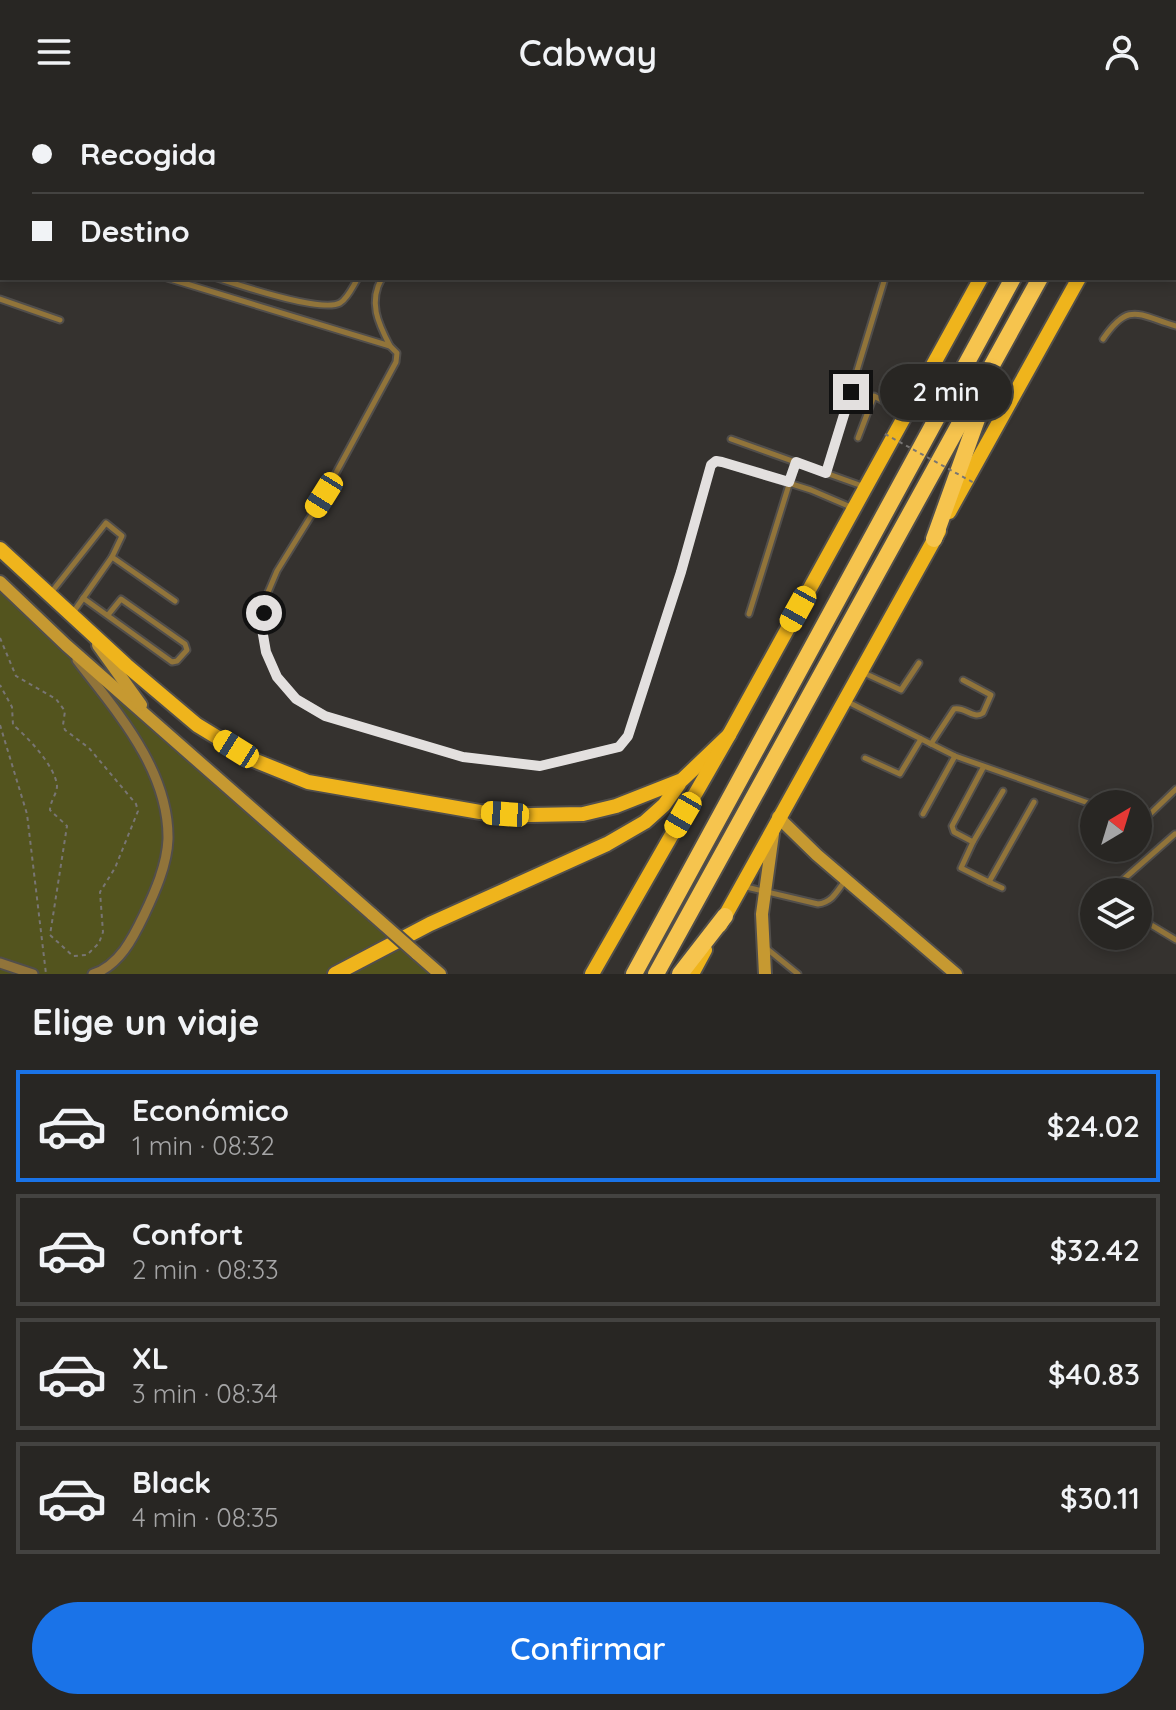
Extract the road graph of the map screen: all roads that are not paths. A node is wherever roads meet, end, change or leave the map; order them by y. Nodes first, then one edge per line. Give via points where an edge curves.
1 (174, 280) edge
2 (223, 280) edge
3 (357, 280) edge
4 (381, 280) edge
5 (884, 280) edge
6 (980, 280) edge
7 (1012, 280) edge
8 (1039, 280) edge
9 (1078, 280) edge
10 (0, 299) edge
11 (60, 320) dead end
12 (1176, 326) edge
13 (1007, 336) junction
14 (1103, 339) dead end
15 (390, 346) junction
16 (907, 413) junction
17 (858, 438) dead end
18 (731, 439) dead end
19 (796, 462) junction
20 (826, 473) junction
21 (789, 482) junction
22 (866, 487) junction
23 (854, 508) junction
24 (934, 539) junction
25 (0, 549) edge
26 (112, 557) junction
27 (0, 582) edge
28 (49, 595) junction
29 (83, 598) junction
30 (175, 601) dead end
31 (749, 614) dead end
32 (71, 615) junction
33 (108, 615) junction
34 (87, 629) junction
35 (66, 645) junction
36 (919, 663) dead end
37 (860, 671) junction
38 (963, 680) dead end
39 (844, 699) junction
40 (155, 723) junction
41 (729, 735) junction
42 (921, 739) junction
43 (931, 744) junction
44 (955, 756) junction
45 (865, 758) dead end
46 (983, 768) junction
47 (682, 780) junction
48 (1176, 789) edge
49 (1003, 791) dead end
50 (1080, 800) edge
51 (1034, 802) dead end
52 (1152, 812) edge
53 (923, 814) dead end
54 (776, 821) junction
55 (1176, 833) edge
56 (973, 842) junction
57 (1125, 878) edge
58 (846, 879) junction
59 (989, 882) junction
60 (741, 885) junction
61 (1002, 888) dead end
62 (765, 891) junction
63 (725, 916) junction
64 (1152, 925) edge
65 (1176, 940) edge
66 (765, 947) junction
67 (0, 963) edge
68 (33, 974) edge
69 (93, 974) edge
70 (335, 974) edge
71 (440, 974) edge
72 (592, 974) edge
73 (634, 974) edge
74 (656, 974) edge
75 (680, 974) edge
76 (692, 974) edge
77 (765, 974) edge
78 (798, 974) edge
79 (956, 974) edge

1 - 15 lane
2 - 3 lane via 329,306 341,303
4 - 15 lane via 375,305
5 - 20 lane
6 - 16 main road
7 - 73 highway
8 - 13 highway
9 - 24 main road
10 - 11 lane
12 - 14 lane via 1132,313 1117,319
13 - 24 highway
13 - 74 highway
15 - 21 lane via 397,353 396,362 266,597 262,629 277,677 296,699 325,716 463,757 540,766 619,747 628,736 711,465 722,462
16 - 17 lane via 874,396
16 - 22 main road
18 - 19 lane
19 - 20 lane
19 - 21 lane
20 - 22 lane
21 - 23 lane
21 - 31 lane
22 - 23 main road
23 - 41 main road
24 - 37 main road
25 - 28 main road
26 - 28 lane via 122,536 106,523
26 - 29 lane
26 - 30 lane
27 - 35 main road
28 - 32 main road
29 - 32 lane
29 - 33 lane
32 - 34 main road
33 - 33 lane via 121,599 187,650 175,663
34 - 40 main road
34 - 47 main road via 197,725 256,761 308,782 480,812 530,815 616,806
35 - 40 main road
35 - 69 street via 134,736 160,788 168,839 153,897 137,931 115,961
36 - 37 lane via 901,690
37 - 39 main road
38 - 43 lane via 991,695 983,713 954,709
39 - 42 lane
39 - 54 main road
40 - 71 main road, bridge
41 - 47 main road
41 - 72 main road
42 - 43 lane
42 - 45 lane via 900,774
43 - 44 lane
44 - 46 lane
44 - 53 lane
46 - 50 lane
46 - 56 lane via 952,829
47 - 70 main road via 645,822 607,844 430,924
48 - 52 lane
49 - 56 lane
51 - 59 lane
54 - 58 main road
54 - 60 main road
54 - 62 main road
55 - 57 lane
56 - 59 lane via 961,868
58 - 62 lane via 827,903
58 - 79 main road
59 - 61 lane
60 - 62 lane
60 - 63 main road
62 - 66 main road
63 - 75 highway
63 - 76 main road
64 - 65 lane
66 - 77 main road
66 - 78 lane
67 - 68 street

